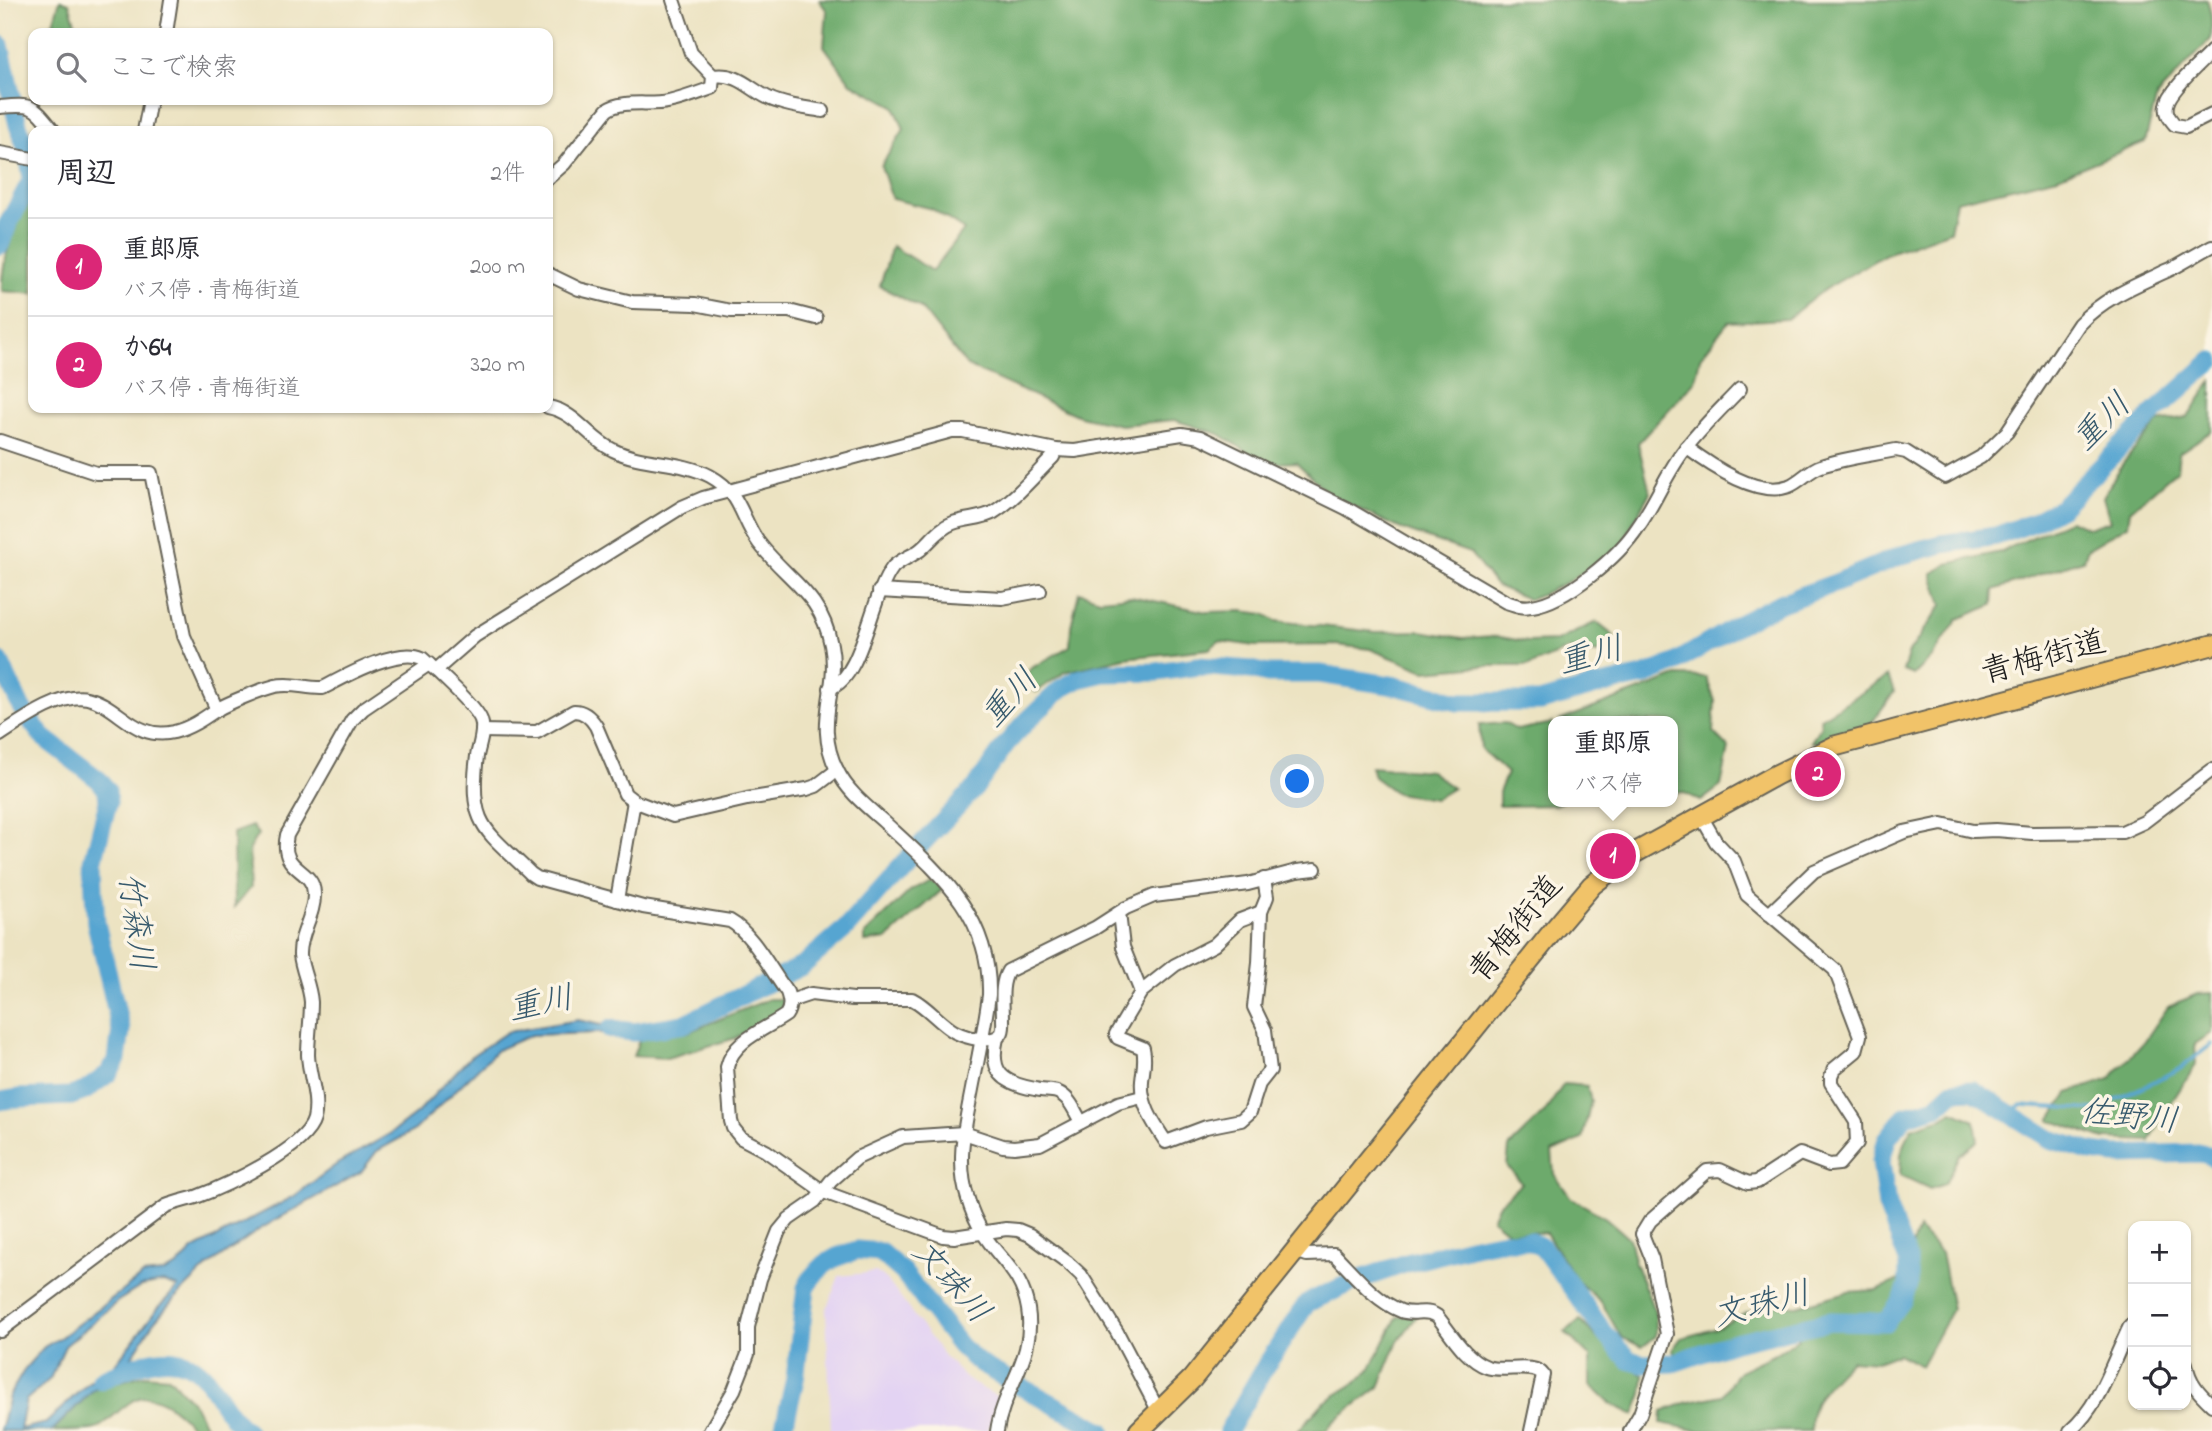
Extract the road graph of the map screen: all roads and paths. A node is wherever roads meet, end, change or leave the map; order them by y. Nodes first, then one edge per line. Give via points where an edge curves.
1 (171, 0) edge
2 (673, 0) edge
3 (167, 28) edge
4 (2212, 51) edge
5 (713, 76) junction
6 (149, 105) edge
7 (0, 107) edge
8 (823, 111) dead end
9 (2212, 114) edge
10 (50, 126) edge
11 (145, 126) edge
12 (6, 154) edge
13 (28, 158) edge
14 (553, 174) edge
15 (2212, 246) edge
16 (553, 276) edge
17 (816, 318) dead end
18 (1740, 389) dead end
19 (553, 409) edge
20 (0, 440) edge
21 (1686, 447) junction
22 (1056, 450) junction
23 (729, 491) junction
24 (1040, 591) dead end
25 (879, 592) junction
26 (2212, 645) edge
27 (433, 667) junction
28 (830, 688) junction
29 (217, 710) junction
30 (482, 732) junction
31 (0, 735) edge
32 (836, 770) junction
33 (2212, 770) edge
34 (634, 801) junction
35 (1701, 816) junction
36 (1315, 869) dead end
37 (1264, 879) junction
38 (617, 900) junction
39 (1261, 912) junction
40 (1119, 913) junction
41 (1769, 914) junction
42 (1140, 992) junction
43 (788, 997) junction
44 (997, 1038) junction
45 (982, 1039) junction
46 (1142, 1097) junction
47 (1082, 1122) junction
48 (964, 1133) junction
49 (824, 1192) junction
50 (983, 1234) junction
51 (1296, 1251) junction
52 (2128, 1330) edge
53 (0, 1331) edge
54 (2191, 1381) edge
55 (2212, 1405) edge
56 (1147, 1423) edge
57 (710, 1431) edge
58 (997, 1431) edge
59 (1531, 1431) edge
60 (1630, 1431) edge
61 (2070, 1431) edge

1 - 3 street
2 - 5 street via 691,53
4 - 9 street via 2166,106 2175,125 2186,127
5 - 8 street via 745,81 760,95 778,102
5 - 14 street via 712,88 671,102 614,105
6 - 11 street
7 - 10 street via 24,105 36,110
12 - 13 street
15 - 21 street via 2094,308 2007,432 1981,457 1945,477 1896,450 1823,465 1776,489 1727,475
16 - 17 street via 579,289 632,302 789,311
18 - 21 street
19 - 23 street via 567,413 612,450 696,470
20 - 29 street via 96,472 151,473 184,636
21 - 22 street via 1625,547 1572,589 1530,607 1506,602 1346,508 1200,438 1182,434
22 - 23 street via 952,431
22 - 25 street via 1000,508 953,523 894,566
23 - 27 street via 682,507
23 - 28 street via 762,547 813,599 822,615 832,648
24 - 25 street via 1002,598
25 - 28 street via 847,677
26 - 35 highway, 青梅街道 via 1835,746
27 - 29 street via 409,655 377,663 323,688 275,686
27 - 30 street via 481,717
27 - 53 street via 352,720 287,835 289,860 309,878 314,892 300,949 311,1001 308,1058 315,1107 308,1132 266,1162 166,1206
28 - 32 street via 826,727
29 - 31 street via 173,732 156,733 134,727 87,698 52,704
30 - 34 street via 537,732 580,711 596,726 620,788
30 - 38 street via 475,803 483,827 537,878
32 - 34 street via 807,789 680,816
32 - 45 street via 863,804 933,867 972,917 989,974
33 - 41 street via 2144,822 2122,832 1973,831 1942,824 1904,832 1814,871
34 - 38 street
35 - 41 street via 1734,861 1747,895
35 - 51 highway, 青梅街道 via 1632,855 1592,885
36 - 37 street
37 - 39 street via 1267,897
37 - 40 street via 1164,894
38 - 43 street via 730,921 752,943
39 - 42 street via 1240,920 1214,945 1175,965
39 - 46 street via 1254,1006 1265,1030 1270,1070 1259,1084 1250,1112 1241,1120 1166,1142
40 - 42 street via 1124,947
40 - 44 street via 1008,971 1003,987 1003,1029
41 - 60 street via 1835,970 1860,1036 1856,1051 1831,1076 1856,1122 1857,1143 1839,1164 1800,1154 1757,1182 1720,1170 1707,1171 1650,1222 1642,1234 1652,1259 1667,1334
42 - 46 street via 1116,1034 1143,1048
43 - 45 street via 912,999 954,1031
43 - 49 street via 786,1015 752,1035 729,1059 731,1121 741,1138
44 - 45 street
44 - 47 street via 992,1056 1007,1081 1057,1092
45 - 48 street
46 - 47 street via 1118,1103
47 - 48 street via 1040,1144 1014,1147
48 - 49 street via 902,1137 857,1158
48 - 50 street via 962,1174
49 - 50 street via 943,1236
49 - 57 street via 779,1231 760,1279 748,1327 748,1354
50 - 56 street via 1006,1229 1030,1235 1081,1275 1117,1332
50 - 58 street via 1014,1270 1028,1309 1022,1366
51 - 56 highway, 青梅街道 via 1192,1378
51 - 59 street via 1334,1254 1403,1312 1430,1311 1472,1359 1486,1367 1541,1370 1544,1375
52 - 61 street via 2097,1399 2086,1418
54 - 55 street

